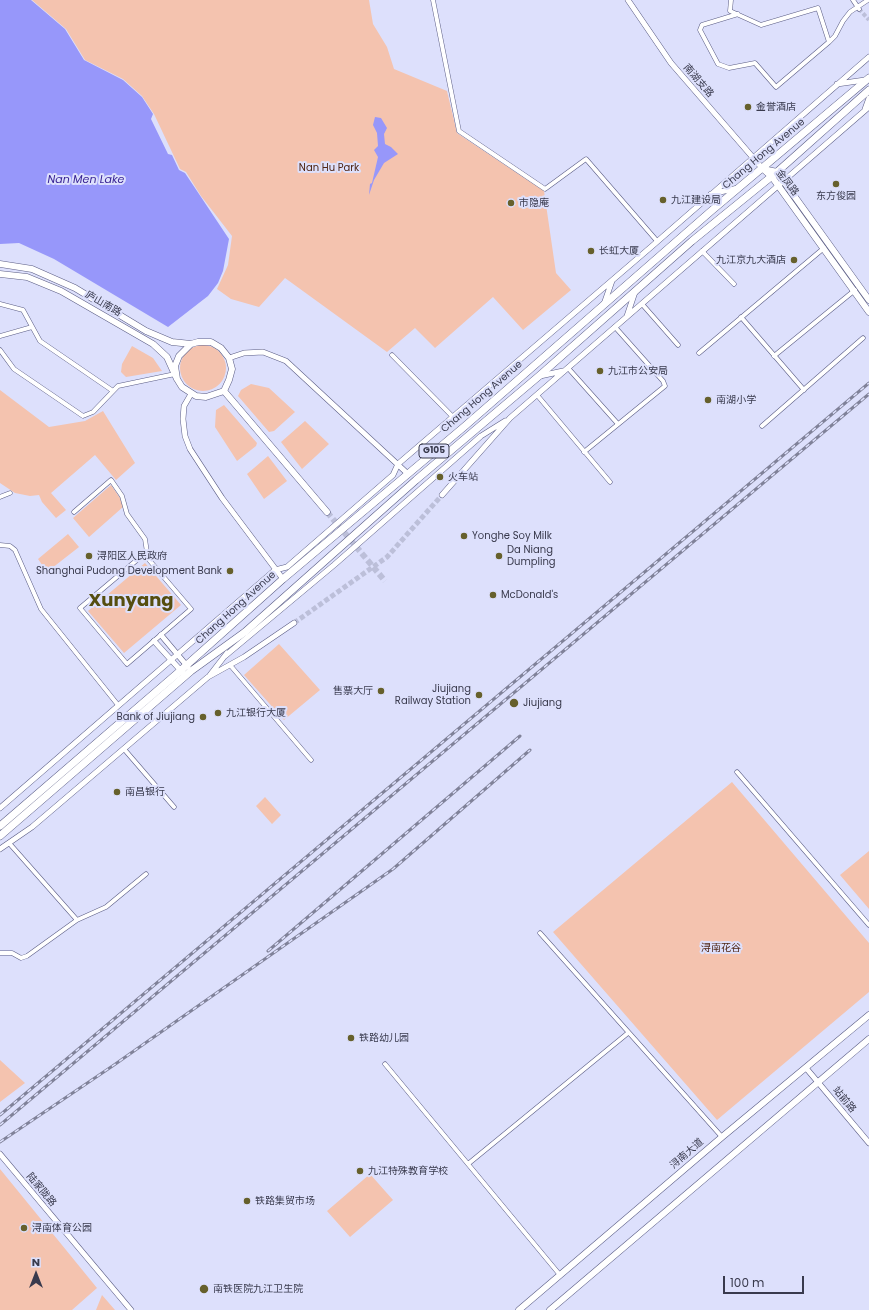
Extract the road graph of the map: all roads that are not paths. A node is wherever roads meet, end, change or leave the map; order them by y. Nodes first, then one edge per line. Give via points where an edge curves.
1 (432, 0) edge
2 (628, 0) edge
3 (731, 0) edge
4 (853, 0) edge
5 (868, 0) edge
6 (858, 8) junction
7 (738, 14) junction
8 (829, 42) junction
9 (869, 57) edge
10 (868, 79) edge
11 (837, 84) junction
12 (869, 90) edge
13 (869, 98) edge
14 (867, 108) edge
15 (752, 158) junction
16 (762, 168) junction
17 (774, 175) junction
18 (783, 181) junction
19 (778, 186) junction
20 (739, 187) junction
21 (710, 194) junction
22 (657, 241) junction
23 (824, 248) junction
24 (702, 251) junction
25 (0, 264) edge
26 (0, 274) edge
27 (612, 280) junction
28 (734, 284) dead end
29 (854, 290) junction
30 (635, 292) junction
31 (869, 300) edge
32 (0, 304) edge
33 (642, 304) junction
34 (603, 306) junction
35 (869, 312) edge
36 (626, 317) junction
37 (741, 318) junction
38 (32, 327) junction
39 (615, 327) junction
40 (0, 336) edge
41 (863, 338) dead end
42 (191, 344) junction
43 (678, 345) dead end
44 (0, 350) edge
45 (700, 353) dead end
46 (392, 354) dead end
47 (774, 356) junction
48 (229, 358) junction
49 (566, 369) junction
50 (176, 376) junction
51 (539, 376) junction
52 (804, 390) junction
53 (113, 391) junction
54 (224, 391) junction
55 (191, 394) junction
56 (536, 395) junction
57 (453, 417) junction
58 (510, 418) junction
59 (618, 424) junction
60 (762, 426) dead end
61 (584, 452) junction
62 (398, 464) junction
63 (408, 474) junction
64 (610, 482) dead end
65 (10, 493) dead end
66 (442, 495) tunnel mouth
67 (0, 497) edge
68 (74, 512) dead end
69 (327, 512) tunnel mouth
70 (0, 545) edge
71 (148, 559) junction
72 (275, 570) junction
73 (283, 579) junction
74 (294, 624) tunnel mouth
75 (245, 632) junction
76 (161, 635) junction
77 (154, 641) junction
78 (177, 654) junction
79 (226, 656) junction
80 (171, 660) junction
81 (230, 665) junction
82 (189, 668) junction
83 (183, 673) junction
84 (208, 677) junction
85 (118, 705) junction
86 (124, 749) junction
87 (311, 760) dead end
88 (737, 772) dead end
89 (174, 807) dead end
90 (0, 808) edge
91 (0, 826) edge
92 (0, 836) edge
93 (9, 843) junction
94 (0, 849) edge
95 (146, 874) dead end
96 (77, 920) junction
97 (869, 926) edge
98 (540, 933) dead end
99 (0, 953) edge
100 (869, 1015) edge
101 (628, 1033) junction
102 (869, 1039) edge
103 (385, 1064) dead end
104 (806, 1068) junction
105 (818, 1082) junction
106 (722, 1137) junction
107 (869, 1143) edge
108 (0, 1154) edge
109 (468, 1164) junction
110 (560, 1275) junction
111 (555, 1309) edge
112 (131, 1310) edge
113 (519, 1310) edge

1 - 22 street via 459,131 545,189 586,159
2 - 15 street, 南湖支路 via 671,63
3 - 7 street via 730,11
4 - 6 street
5 - 6 street
6 - 8 street via 843,21 836,36
7 - 8 street via 761,25 818,8
7 - 8 street via 702,25 700,30 718,64 729,68 756,63 776,88
9 - 11 street
10 - 11 street
10 - 16 highway, Chang Hong Avenue / G105
11 - 15 street
12 - 17 highway, Chang Hong Avenue / G105
13 - 14 street
14 - 18 street
15 - 16 street, 南湖支路
15 - 21 street
16 - 17 main road, 金凤路
16 - 20 highway, Chang Hong Avenue / G105
17 - 18 main road, 金凤路
17 - 19 main road, 金凤路
17 - 30 highway, Chang Hong Avenue / G105 via 692,241
18 - 19 street
18 - 31 main road, 金凤路
19 - 23 main road, 金凤路
19 - 24 street
20 - 21 street
20 - 34 highway, Chang Hong Avenue / G105
21 - 22 street
22 - 27 street
23 - 29 main road, 金凤路
23 - 37 street
24 - 28 street
24 - 33 street
25 - 42 main road, 庐山南路 via 32,269 75,288 146,331 172,342
26 - 50 main road, 庐山南路 via 26,277 61,291 153,344 167,357
27 - 34 street
27 - 57 street
29 - 35 main road, 金凤路
29 - 47 street
30 - 36 street
30 - 51 highway, Chang Hong Avenue / G105
32 - 38 street via 23,310
33 - 36 street
33 - 43 street
34 - 63 highway, Chang Hong Avenue / G105
36 - 39 street
37 - 45 street
37 - 47 street
38 - 40 street
38 - 53 street via 40,341
39 - 49 street
39 - 59 street via 665,386
41 - 52 street
42 - 48 main road via 211,342 222,348
42 - 50 main road via 179,356
44 - 53 street via 14,370 82,416 93,412
46 - 57 street
47 - 52 street
48 - 54 main road via 232,369
48 - 62 street via 244,353 263,352 286,361
49 - 51 street
49 - 56 street
49 - 59 street
50 - 53 street via 125,383
50 - 55 main road via 182,387
51 - 75 highway, Chang Hong Avenue / G105 via 416,480
52 - 60 street
54 - 55 main road via 206,397
54 - 69 main road
55 - 72 street via 184,406 183,419 190,449
56 - 58 street
56 - 61 street
57 - 62 street
58 - 66 street
58 - 79 street via 481,436
59 - 61 street
61 - 64 street
62 - 63 street
62 - 72 street via 394,475 286,568
63 - 73 highway, Chang Hong Avenue / G105
65 - 67 street
68 - 71 street via 111,480 122,496 127,514 145,539
70 - 85 street via 10,546 15,550 41,609
71 - 76 street via 191,609
71 - 77 street via 144,554 80,608 127,664
72 - 73 street
72 - 78 street
73 - 82 highway, Chang Hong Avenue / G105
74 - 81 street
75 - 79 street
75 - 82 highway, Chang Hong Avenue / G105
76 - 77 street
76 - 78 street
77 - 80 street
78 - 80 street
78 - 82 street
79 - 84 street
80 - 83 street
80 - 85 street
81 - 84 street
81 - 87 street
82 - 83 highway, Chang Hong Avenue / G105
83 - 91 highway, Chang Hong Avenue / G105
83 - 92 highway, Chang Hong Avenue / G105
84 - 86 street
85 - 90 street
86 - 89 street
86 - 93 street via 32,827
88 - 97 street
93 - 94 street
93 - 96 street
95 - 96 street via 106,907
96 - 99 street via 27,956 21,958 12,953
98 - 101 street
100 - 104 main road, 浔南大道
101 - 106 street
101 - 109 street
102 - 105 main road
103 - 109 street
104 - 105 street, 站前路
104 - 106 main road, 浔南大道
105 - 107 street, 站前路
105 - 111 main road
106 - 110 main road, 浔南大道
108 - 112 street, 陆家陇路
109 - 110 street
110 - 113 main road, 浔南大道

